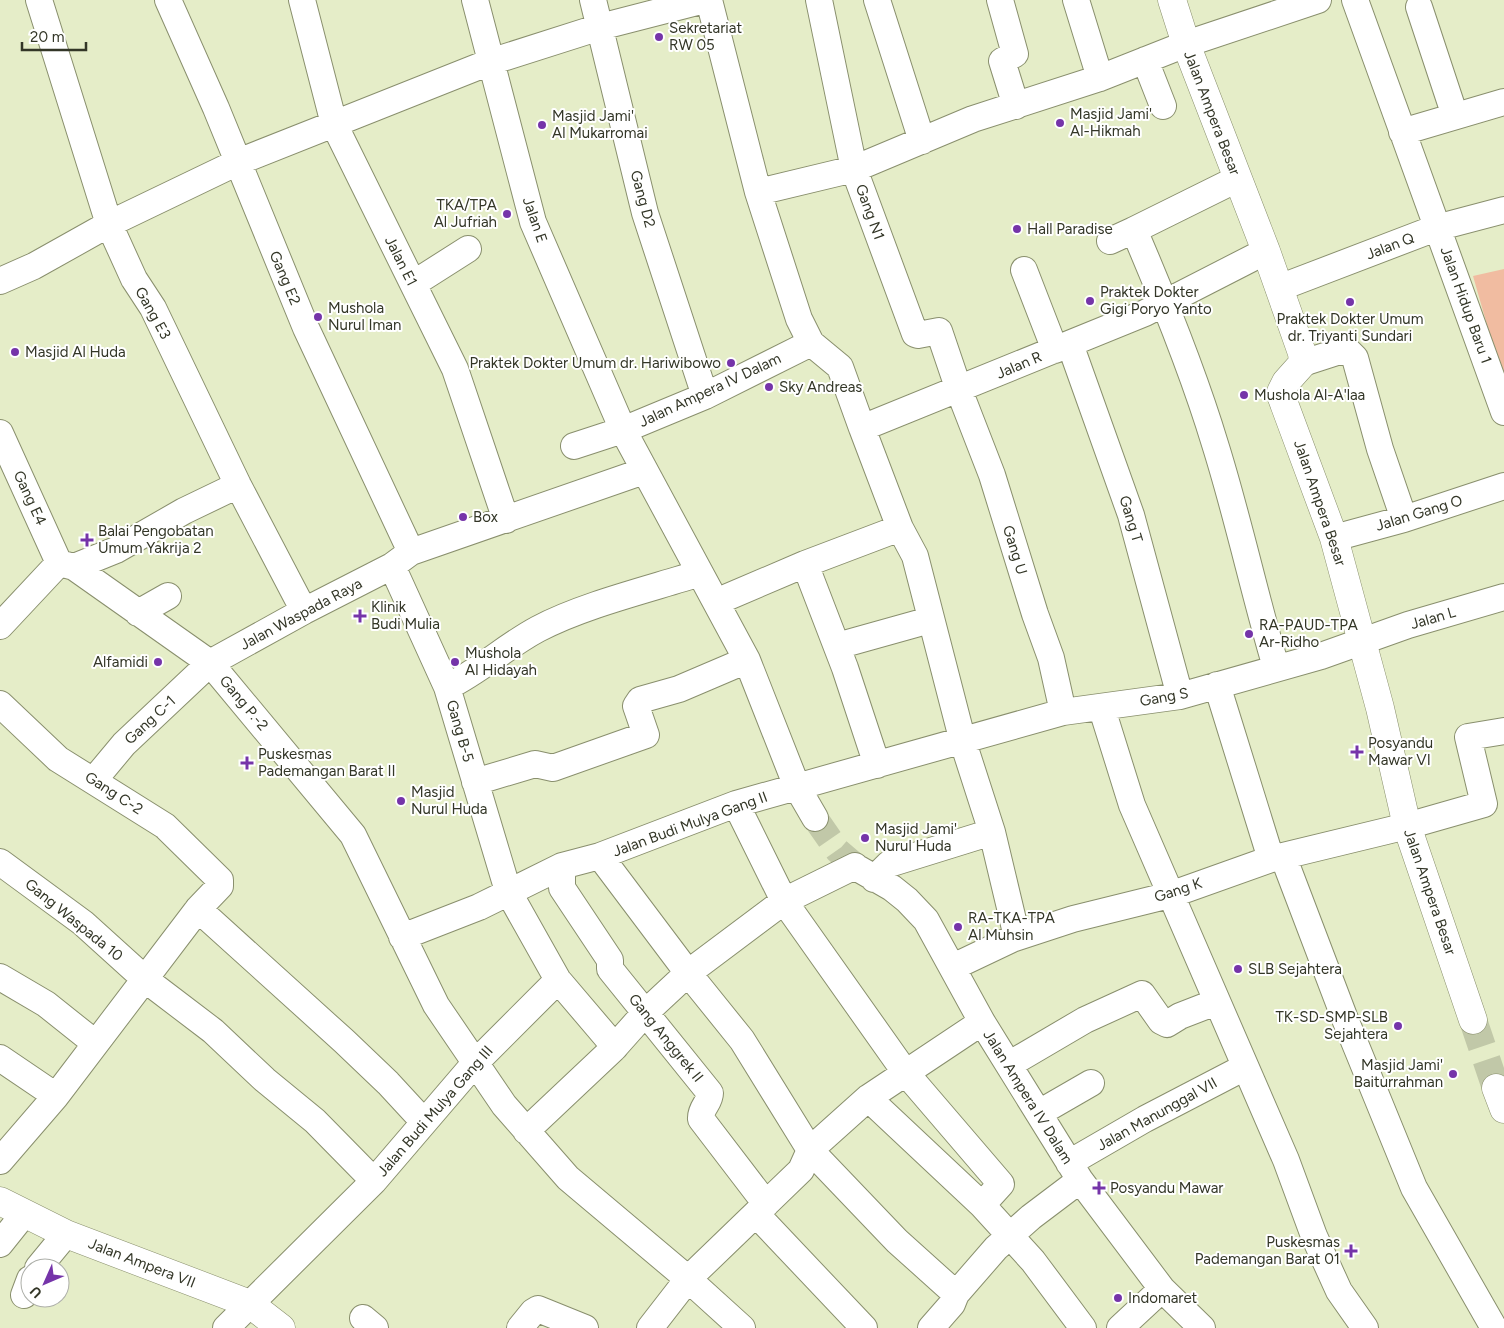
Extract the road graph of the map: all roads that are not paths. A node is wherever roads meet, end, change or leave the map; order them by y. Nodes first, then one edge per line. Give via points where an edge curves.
1 (39, 0) edge
2 (168, 0) edge
3 (302, 0) edge
4 (475, 0) edge
5 (592, 0) edge
6 (705, 0) edge
7 (709, 0) edge
8 (819, 0) edge
9 (876, 0) edge
10 (1000, 0) edge
11 (1076, 0) edge
12 (1172, 0) edge
13 (1318, 0) edge
14 (1355, 0) edge
15 (1419, 7) dead end
16 (600, 27) junction
17 (1186, 44) junction
18 (1145, 60) junction
19 (490, 62) junction
20 (1100, 78) junction
21 (1504, 102) edge
22 (1016, 106) junction
23 (1163, 106) dead end
24 (1455, 116) junction
25 (334, 124) junction
26 (1402, 132) junction
27 (922, 141) junction
28 (238, 162) junction
29 (854, 169) junction
30 (1236, 179) junction
31 (758, 192) junction
32 (1504, 210) edge
33 (109, 224) junction
34 (1436, 228) junction
35 (1134, 230) junction
36 (1110, 241) dead end
37 (468, 249) dead end
38 (1266, 251) junction
39 (1024, 270) dead end
40 (0, 282) edge
41 (413, 284) junction
42 (1279, 288) junction
43 (1165, 303) junction
44 (811, 342) junction
45 (1062, 347) junction
46 (1303, 363) junction
47 (959, 390) junction
48 (705, 396) junction
49 (1504, 412) edge
50 (862, 428) junction
51 (623, 430) junction
52 (0, 433) edge
53 (574, 446) dead end
54 (644, 471) junction
55 (238, 486) junction
56 (1504, 486) edge
57 (1404, 519) junction
58 (506, 520) junction
59 (900, 528) junction
60 (1334, 538) junction
61 (402, 559) junction
62 (805, 564) junction
63 (67, 565) junction
64 (700, 573) junction
65 (168, 596) dead end
66 (1504, 597) edge
67 (716, 602) junction
68 (304, 611) junction
69 (138, 613) junction
70 (930, 620) junction
71 (0, 626) edge
72 (1362, 640) junction
73 (837, 646) junction
74 (747, 660) junction
75 (210, 663) junction
76 (1276, 668) junction
77 (1217, 685) junction
78 (448, 686) junction
79 (1180, 696) junction
80 (0, 704) edge
81 (1102, 708) junction
82 (1063, 712) junction
83 (1504, 731) edge
84 (963, 742) junction
85 (877, 765) junction
86 (94, 780) junction
87 (475, 782) junction
88 (798, 787) junction
89 (736, 804) junction
90 (815, 818) tunnel mouth
91 (1407, 826) junction
92 (992, 832) junction
93 (600, 856) junction
94 (1277, 858) junction
95 (0, 862) edge
96 (562, 866) junction
97 (862, 871) junction
98 (508, 891) junction
99 (1170, 895) junction
100 (784, 901) junction
101 (198, 909) junction
102 (402, 937) junction
103 (1017, 937) junction
104 (953, 968) junction
105 (688, 973) junction
106 (0, 977) edge
107 (146, 980) junction
108 (558, 980) junction
109 (1216, 1002) junction
110 (645, 1013) junction
111 (1473, 1020) tunnel mouth
112 (982, 1022) junction
113 (95, 1043) junction
114 (615, 1047) junction
115 (0, 1058) edge
116 (474, 1063) junction
117 (1010, 1064) junction
118 (1245, 1067) junction
119 (905, 1072) junction
120 (1091, 1083) dead end
121 (56, 1096) junction
122 (868, 1098) junction
123 (1039, 1114) junction
124 (424, 1122) junction
125 (526, 1131) junction
126 (810, 1150) junction
127 (0, 1161) edge
128 (1075, 1172) junction
129 (374, 1181) junction
130 (0, 1201) edge
131 (982, 1205) junction
132 (761, 1209) junction
133 (24, 1214) junction
134 (66, 1234) junction
135 (1009, 1236) junction
136 (0, 1244) edge
137 (46, 1258) edge
138 (688, 1279) junction
139 (1162, 1289) junction
140 (956, 1294) junction
141 (250, 1304) junction
142 (1493, 1323) edge
143 (1125, 1326) edge
144 (226, 1328) edge
145 (281, 1328) edge
146 (520, 1328) edge
147 (585, 1328) edge
148 (650, 1328) edge
149 (742, 1328) edge
150 (864, 1328) edge
151 (931, 1328) edge
152 (1083, 1328) edge
153 (1202, 1328) edge
154 (1365, 1328) edge

1 - 33 street, Gang E3
2 - 28 street, Gang E2
3 - 25 street, Jalan E1
4 - 19 street, Jalan E
5 - 16 street, Gang D2
6 - 16 street
7 - 31 street
8 - 29 street, Gang N1
9 - 27 street
10 - 22 street via 1015,54 1002,61
11 - 20 street
12 - 17 street, Jalan Ampera Besar
13 - 17 street
14 - 26 street, Jalan Hidup Baru 1
15 - 24 street
16 - 19 street
16 - 48 street, Gang D2 via 645,213
17 - 18 street
17 - 30 street, Jalan Ampera Besar
18 - 20 street
18 - 23 street
19 - 25 street
19 - 51 street, Jalan E via 533,222
20 - 22 street
21 - 24 street
22 - 27 street
24 - 26 street
25 - 28 street
25 - 41 street, Jalan E1
26 - 34 street, Jalan Hidup Baru 1
27 - 29 street
28 - 33 street
28 - 61 street, Gang E2
29 - 31 street
29 - 47 street, Gang N1 via 915,334 940,331
30 - 35 street
30 - 38 street, Jalan Ampera Besar
31 - 44 street via 799,319
32 - 34 street, Jalan Q
33 - 40 street
33 - 55 street, Gang E3
34 - 42 street, Jalan Q
34 - 49 street, Jalan Hidup Baru 1
35 - 36 street
35 - 43 street
37 - 41 street
38 - 42 street, Jalan Ampera Besar
38 - 43 street, Jalan R
39 - 45 street, Gang T
41 - 58 street, Jalan E1 via 455,369
42 - 46 street, Jalan Ampera Besar via 1300,344
43 - 45 street, Jalan R
43 - 76 street via 1215,443
44 - 48 street, Jalan Ampera IV Dalam
44 - 50 street via 840,367
45 - 47 street, Jalan R
45 - 79 street, Gang T via 1131,515
46 - 57 street via 1337,352 1348,351 1355,358 1380,449
46 - 60 street, Jalan Ampera Besar via 1281,392
47 - 50 street, Jalan R
47 - 82 street, Gang U via 992,475 1051,658
48 - 51 street, Jalan Ampera IV Dalam
50 - 59 street
51 - 53 street
51 - 54 street, Jalan Ampera IV Dalam
52 - 63 street, Gang E4
54 - 58 street, Jalan Waspada Raya
54 - 64 street, Jalan Ampera IV Dalam
55 - 63 street via 184,511 116,550
55 - 68 street, Gang E3
56 - 57 street, Jalan Gang O
57 - 60 street, Jalan Gang O
58 - 61 street, Jalan Waspada Raya
59 - 62 street
59 - 70 street via 915,556
60 - 72 street, Jalan Ampera Besar
61 - 68 street, Jalan Waspada Raya
61 - 78 street, Gang B-5
62 - 67 street
62 - 73 street
63 - 69 street
63 - 71 street
64 - 67 street, Jalan Ampera IV Dalam
64 - 78 street via 538,628 467,677
65 - 69 street
66 - 72 street, Jalan L
67 - 74 street, Jalan Ampera IV Dalam
68 - 75 street, Jalan Waspada Raya
69 - 75 street
70 - 73 street
70 - 84 street
72 - 76 street, Gang S via 1321,656
72 - 91 street, Jalan Ampera Besar
73 - 85 street
74 - 87 street via 679,689 640,700 636,706 646,735 553,768 535,764
74 - 88 street, Jalan Ampera IV Dalam
75 - 86 street, Gang C-1 via 124,744
75 - 102 street, Gang P.-2 via 353,835
76 - 77 street, Gang S
77 - 79 street, Gang S
77 - 94 street
78 - 87 street, Gang B-5
79 - 81 street, Gang S
80 - 86 street, Gang C-2 via 58,759
81 - 82 street, Gang S
81 - 99 street via 1132,805
82 - 84 street, Gang S
83 - 91 street via 1468,737 1484,804
84 - 85 street, Jalan Budi Mulya Gang II
84 - 92 street
85 - 88 street, Jalan Budi Mulya Gang II
86 - 101 street, Gang C-2 via 165,826 220,880 219,888
87 - 98 street, Gang B-5
88 - 89 street, Jalan Budi Mulya Gang II
88 - 90 street, Jalan Ampera IV Dalam
89 - 93 street, Jalan Budi Mulya Gang II
89 - 100 street
91 - 94 street, Gang K
91 - 111 street, Jalan Ampera Besar
92 - 97 street
92 - 103 street
93 - 96 street, Jalan Budi Mulya Gang II
93 - 105 street
94 - 99 street, Gang K
94 - 142 street via 1414,1188
95 - 107 street, Gang Waspada 10 via 83,923
96 - 98 street, Jalan Budi Mulya Gang II
96 - 110 street, Gang Anggrek II via 562,888 610,960 610,969
97 - 100 street
97 - 104 street, Jalan Ampera IV Dalam via 892,888 926,920
98 - 102 street, Jalan Budi Mulya Gang II via 480,907
98 - 108 street, Gang B-5
99 - 103 street, Gang K via 1073,919
99 - 109 street
100 - 105 street
100 - 119 street
101 - 107 street
101 - 124 street via 344,1041
102 - 116 street, Gang P.-2 via 436,1005
103 - 104 street, Gang K
104 - 112 street, Jalan Ampera IV Dalam
105 - 110 street
105 - 126 street via 742,1040
106 - 113 street via 46,1004
107 - 113 street
107 - 129 street, Gang Waspada 10 via 213,1031 315,1121
108 - 114 street
108 - 116 street, Jalan Budi Mulya Gang III
109 - 117 street via 1167,1024 1161,1021 1142,994 1085,1020
109 - 118 street
110 - 114 street
110 - 132 street, Gang Anggrek II via 710,1093 702,1110 702,1119
112 - 117 street, Jalan Ampera IV Dalam
112 - 119 street
113 - 121 street
114 - 125 street
115 - 121 street
116 - 124 street, Jalan Budi Mulya Gang III
116 - 125 street, Gang P.-2
117 - 123 street, Jalan Ampera IV Dalam
118 - 128 street, Jalan Manunggal VII via 1144,1119
118 - 154 street via 1336,1284
119 - 122 street
119 - 131 street via 1001,1184
120 - 123 street
121 - 127 street
122 - 126 street
122 - 131 street
123 - 128 street, Jalan Ampera IV Dalam
124 - 129 street, Jalan Budi Mulya Gang III
125 - 138 street, Gang P.-2 via 568,1178
126 - 132 street via 801,1170
126 - 140 street via 897,1241
128 - 135 street, Jalan Manunggal VII
128 - 139 street, Jalan Ampera IV Dalam
129 - 141 street, Jalan Budi Mulya Gang III
130 - 133 street, Jalan Ampera VII
131 - 135 street
132 - 138 street
132 - 150 street
133 - 134 street, Jalan Ampera VII
133 - 136 street
134 - 137 street
134 - 141 street, Jalan Ampera VII
135 - 140 street, Jalan Manunggal VII
135 - 152 street via 1033,1261
138 - 148 street
138 - 149 street, Gang P.-2
139 - 143 street
139 - 153 street, Jalan Ampera IV Dalam
140 - 151 street, Jalan Manunggal VII via 952,1304
141 - 144 street, Jalan Budi Mulya Gang III
141 - 145 street, Jalan Ampera VII
146 - 147 street via 538,1310

